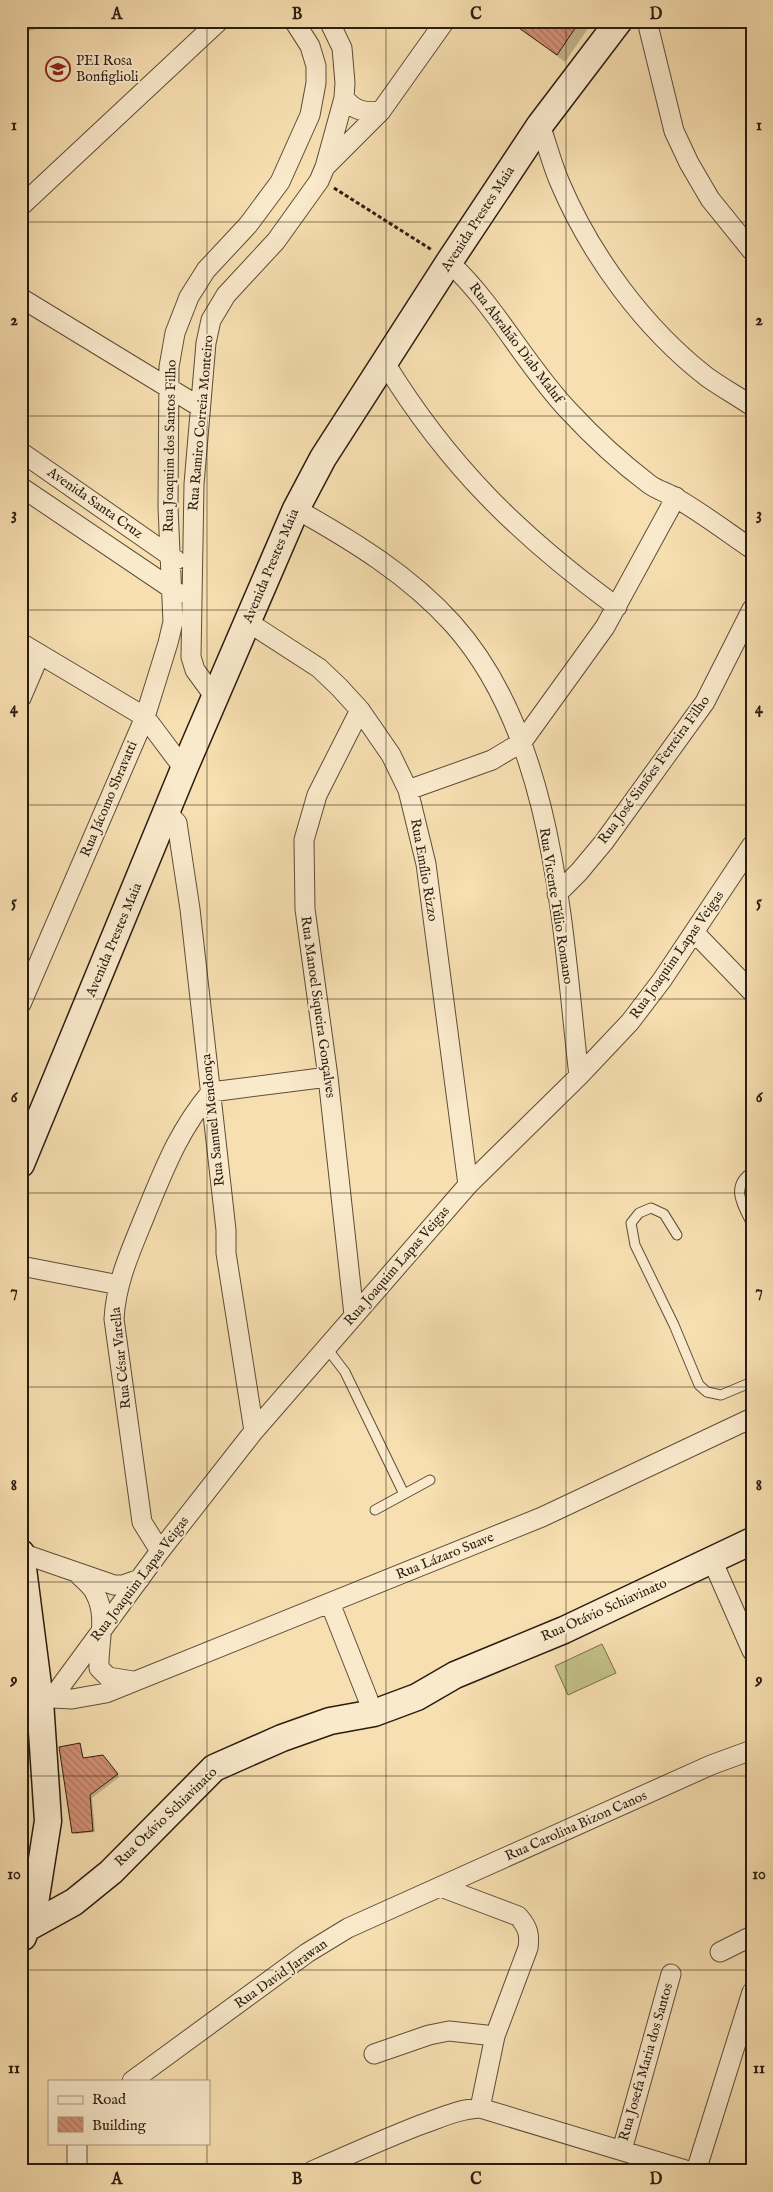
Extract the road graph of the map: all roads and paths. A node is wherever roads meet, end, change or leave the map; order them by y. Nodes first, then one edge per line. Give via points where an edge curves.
1 (219, 21) edge
2 (294, 21) edge
3 (329, 21) edge
4 (445, 21) edge
5 (619, 21) edge
6 (647, 21) edge
7 (344, 98) junction
8 (381, 111) junction
9 (540, 125) junction
10 (322, 174) junction
11 (21, 206) edge
12 (752, 251) edge
13 (449, 262) junction
14 (21, 298) edge
15 (385, 363) junction
16 (169, 390) junction
17 (752, 406) edge
18 (200, 407) junction
19 (21, 452) edge
20 (21, 486) edge
21 (676, 497) junction
22 (296, 509) junction
23 (752, 549) edge
24 (169, 556) junction
25 (193, 573) junction
26 (172, 588) junction
27 (193, 604) junction
28 (617, 607) junction
29 (752, 610) edge
30 (248, 622) junction
31 (21, 643) edge
32 (39, 656) junction
33 (214, 696) junction
34 (21, 698) edge
35 (360, 710) junction
36 (145, 717) junction
37 (522, 742) junction
38 (184, 769) junction
39 (408, 790) junction
40 (167, 812) junction
41 (752, 844) edge
42 (557, 894) junction
43 (694, 932) junction
44 (752, 992) edge
45 (21, 1004) edge
46 (580, 1076) junction
47 (328, 1077) junction
48 (211, 1092) junction
49 (21, 1164) edge
50 (752, 1172) edge
51 (468, 1185) junction
52 (752, 1224) edge
53 (677, 1235) dead end
54 (21, 1266) edge
55 (119, 1285) junction
56 (354, 1315) junction
57 (326, 1348) junction
58 (752, 1382) edge
59 (752, 1418) edge
60 (254, 1431) junction
61 (430, 1480) dead end
62 (404, 1494) junction
63 (375, 1510) dead end
64 (752, 1541) edge
65 (160, 1551) junction
66 (21, 1553) edge
67 (712, 1560) junction
68 (79, 1575) junction
69 (140, 1579) junction
70 (330, 1603) junction
71 (103, 1630) junction
72 (752, 1651) edge
73 (133, 1681) junction
74 (38, 1702) edge
75 (371, 1706) junction
76 (752, 1737) edge
77 (752, 1750) edge
78 (711, 1765) junction
79 (441, 1887) junction
80 (24, 1934) edge
81 (752, 1936) edge
82 (720, 1952) dead end
83 (671, 1974) dead end
84 (752, 1992) edge
85 (494, 2036) junction
86 (374, 2054) dead end
87 (133, 2080) edge
88 (480, 2108) junction
89 (77, 2144) edge
90 (622, 2150) junction
91 (77, 2171) edge
92 (312, 2171) edge
93 (689, 2171) edge
94 (696, 2171) edge

1 - 11 street
2 - 16 street, Rua Joaquim dos Santos Filho via 310,46 316,66 310,115 280,182 248,225 206,270 189,297 175,334
3 - 7 street via 342,48
4 - 8 street
5 - 9 main road, Avenida Prestes Maia
6 - 12 street via 678,139 710,199
7 - 8 street via 357,110
7 - 10 street
8 - 10 street
9 - 13 main road, Avenida Prestes Maia
9 - 17 street via 560,183 583,230 633,303 707,377
10 - 13 path via 340,191
10 - 18 street, Rua Ramiro Correia Monteiro via 276,242 226,295 211,320
13 - 15 main road, Avenida Prestes Maia
13 - 21 street, Rua Abrahão Diab Maluf via 471,282 509,337 566,408 623,463 652,485
14 - 16 street
15 - 22 main road, Avenida Prestes Maia via 323,458
15 - 28 street via 434,436 490,501 531,540
16 - 18 street
16 - 24 street, Rua Joaquim dos Santos Filho
18 - 25 street, Rua Ramiro Correia Monteiro via 194,484
19 - 24 street, Avenida Santa Cruz
20 - 26 street, Avenida Santa Cruz
21 - 23 street, Rua Abrahão Diab Maluf
21 - 28 street
22 - 30 main road, Avenida Prestes Maia
22 - 37 street, Rua Vicente Túlio Romano via 390,566 454,624 493,679
24 - 25 street, Avenida Santa Cruz
24 - 26 street, Rua Joaquim dos Santos Filho
25 - 27 street, Rua Ramiro Correia Monteiro
26 - 27 street, Avenida Santa Cruz
26 - 36 street, Rua Jácomo Sbravatti via 173,622
27 - 33 street, Rua Ramiro Correia Monteiro via 191,657
28 - 37 street
29 - 42 street, Rua José Simões Ferreira Filho via 705,702 604,842
30 - 33 main road, Avenida Prestes Maia
30 - 35 street, Rua Emílio Rizzo via 319,668
31 - 32 street
32 - 34 street
32 - 36 street
33 - 38 main road, Avenida Prestes Maia
35 - 39 street, Rua Emílio Rizzo via 390,755
35 - 47 street, Rua Manoel Siqueira Gonçalves via 317,795 304,840 305,909
36 - 38 street
36 - 45 street, Rua Jácomo Sbravatti
37 - 39 street via 492,760
37 - 42 street, Rua Vicente Túlio Romano via 546,829
38 - 40 main road, Avenida Prestes Maia
39 - 51 street, Rua Emílio Rizzo via 426,864
40 - 48 street, Rua Samuel Mendonça via 177,823 182,853
40 - 49 main road, Avenida Prestes Maia
41 - 43 street, Rua Joaquim Lapas Veigas
42 - 46 street, Rua Vicente Túlio Romano
43 - 44 street
43 - 46 street, Rua Joaquim Lapas Veigas via 630,1022
46 - 51 street, Rua Joaquim Lapas Veigas
47 - 48 street
47 - 56 street, Rua Manoel Siqueira Gonçalves
48 - 55 street, Rua César Varella via 176,1141
48 - 60 street, Rua Samuel Mendonça via 226,1253
50 - 52 lane via 741,1181 738,1195
51 - 56 street, Rua Joaquim Lapas Veigas
53 - 58 lane via 664,1214 651,1208 639,1213 631,1222 634,1245 699,1384 707,1392 721,1395
54 - 55 street
55 - 65 street, Rua César Varella via 114,1319 142,1522
56 - 57 street, Rua Joaquim Lapas Veigas
57 - 60 street, Rua Joaquim Lapas Veigas
57 - 62 lane via 345,1372
59 - 70 street, Rua Lázaro Suave via 542,1517
60 - 65 street, Rua Joaquim Lapas Veigas
61 - 62 lane
62 - 63 lane
64 - 67 main road, Rua Otávio Schiavinato
65 - 69 street, Rua Joaquim Lapas Veigas
66 - 68 street
66 - 74 main road
67 - 72 street
67 - 75 main road, Rua Otávio Schiavinato via 564,1630 455,1675 417,1697
68 - 69 street via 114,1585
68 - 71 street via 95,1592
69 - 71 street, Rua Joaquim Lapas Veigas
70 - 73 street, Rua Lázaro Suave
70 - 75 street
71 - 73 street via 98,1652 99,1668 108,1677
71 - 74 street, Rua Joaquim Lapas Veigas
73 - 74 street, Rua Lázaro Suave via 91,1698
74 - 80 main road via 48,1821 36,1897
75 - 80 main road, Rua Otávio Schiavinato via 282,1738 214,1768 111,1872 74,1902
76 - 78 street, Rua Carolina Bizon Canos
77 - 78 street, Rua Carolina Bizon Canos
78 - 79 street, Rua Carolina Bizon Canos
79 - 85 street via 518,1916 530,1936
79 - 87 street, Rua David Jarawan via 348,1928 307,1952
81 - 82 street
83 - 90 street, Rua Josefa Maria dos Santos
84 - 94 street
85 - 86 street via 449,2031
85 - 88 street
88 - 90 street
88 - 92 street via 466,2109 378,2141
89 - 91 street
90 - 93 street

